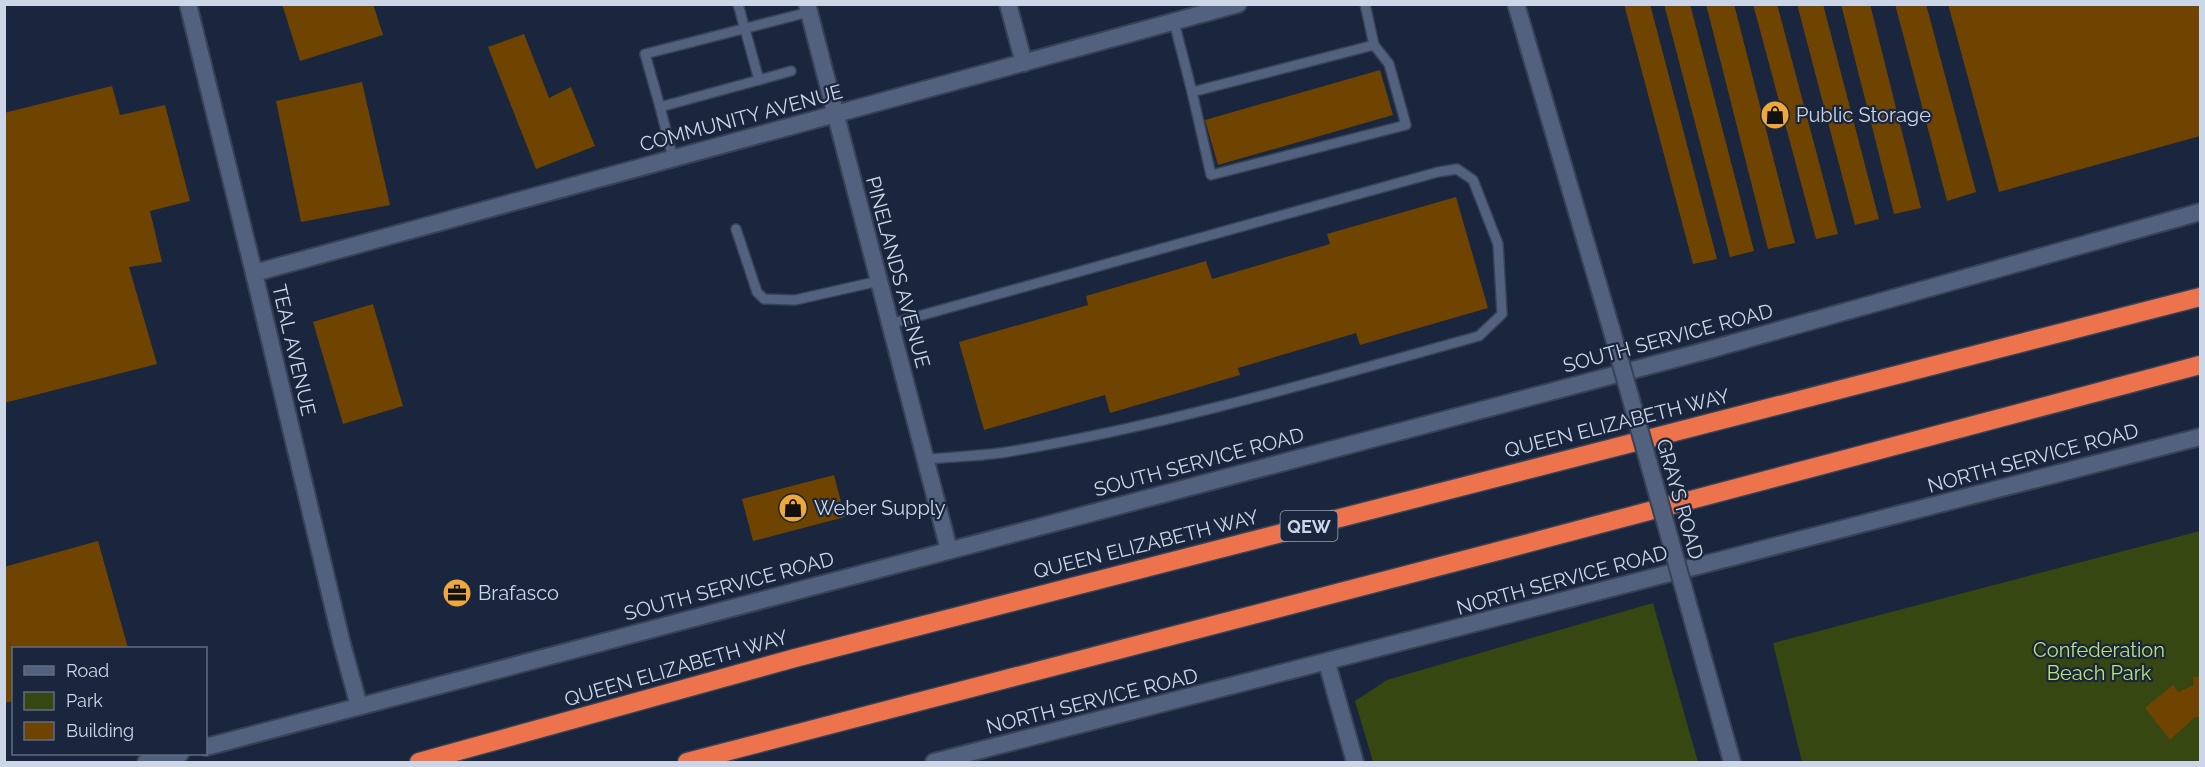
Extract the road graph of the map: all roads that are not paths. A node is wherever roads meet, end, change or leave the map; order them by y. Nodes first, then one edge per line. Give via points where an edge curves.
1 (188, 4) edge
2 (738, 4) edge
3 (1008, 4) edge
4 (1238, 4) edge
5 (1365, 4) edge
6 (1516, 4) edge
7 (808, 8) edge
8 (1174, 22) junction
9 (744, 28) junction
10 (1374, 45) junction
11 (1024, 63) junction
12 (791, 71) dead end
13 (759, 80) junction
14 (1192, 92) junction
15 (660, 107) junction
16 (834, 113) junction
17 (673, 158) junction
18 (2200, 212) edge
19 (736, 229) dead end
20 (254, 273) junction
21 (879, 281) junction
22 (2200, 297) edge
23 (890, 324) junction
24 (2200, 365) edge
25 (2200, 436) edge
26 (926, 459) junction
27 (950, 550) junction
28 (1327, 663) junction
29 (359, 706) junction
30 (207, 747) edge
31 (172, 755) edge
32 (146, 762) edge
33 (419, 762) edge
34 (687, 762) edge
35 (934, 762) edge
36 (1355, 762) edge
37 (1732, 762) edge

1 - 20 street, TEAL AVENUE
2 - 9 lane
3 - 11 street
4 - 8 street, COMMUNITY AVENUE
5 - 10 lane
6 - 37 street, GRAYS ROAD, bridge
7 - 9 lane
7 - 16 street, PINELANDS AVENUE
8 - 11 street, COMMUNITY AVENUE
8 - 14 lane
9 - 13 lane
9 - 15 lane via 645,54
10 - 14 lane
10 - 14 lane via 1389,63 1406,125 1211,175
11 - 16 street, COMMUNITY AVENUE
12 - 13 lane
13 - 15 lane
15 - 17 lane
16 - 17 street, COMMUNITY AVENUE
16 - 21 street, PINELANDS AVENUE
17 - 20 street, COMMUNITY AVENUE
18 - 27 street, SOUTH SERVICE ROAD via 1701,352
19 - 21 lane via 757,292 764,299 795,300
20 - 29 street, TEAL AVENUE
21 - 23 street, PINELANDS AVENUE
22 - 33 highway, QUEEN ELIZABETH WAY / QEW via 795,658
23 - 26 street, PINELANDS AVENUE
23 - 26 lane via 1457,169 1473,180 1498,244 1502,314 1479,336 1199,411 1096,434 1005,452
24 - 34 highway
25 - 28 street, NORTH SERVICE ROAD
26 - 27 street, PINELANDS AVENUE
27 - 29 street, SOUTH SERVICE ROAD
28 - 35 street, NORTH SERVICE ROAD
28 - 36 street
29 - 30 street, SOUTH SERVICE ROAD
31 - 32 street

